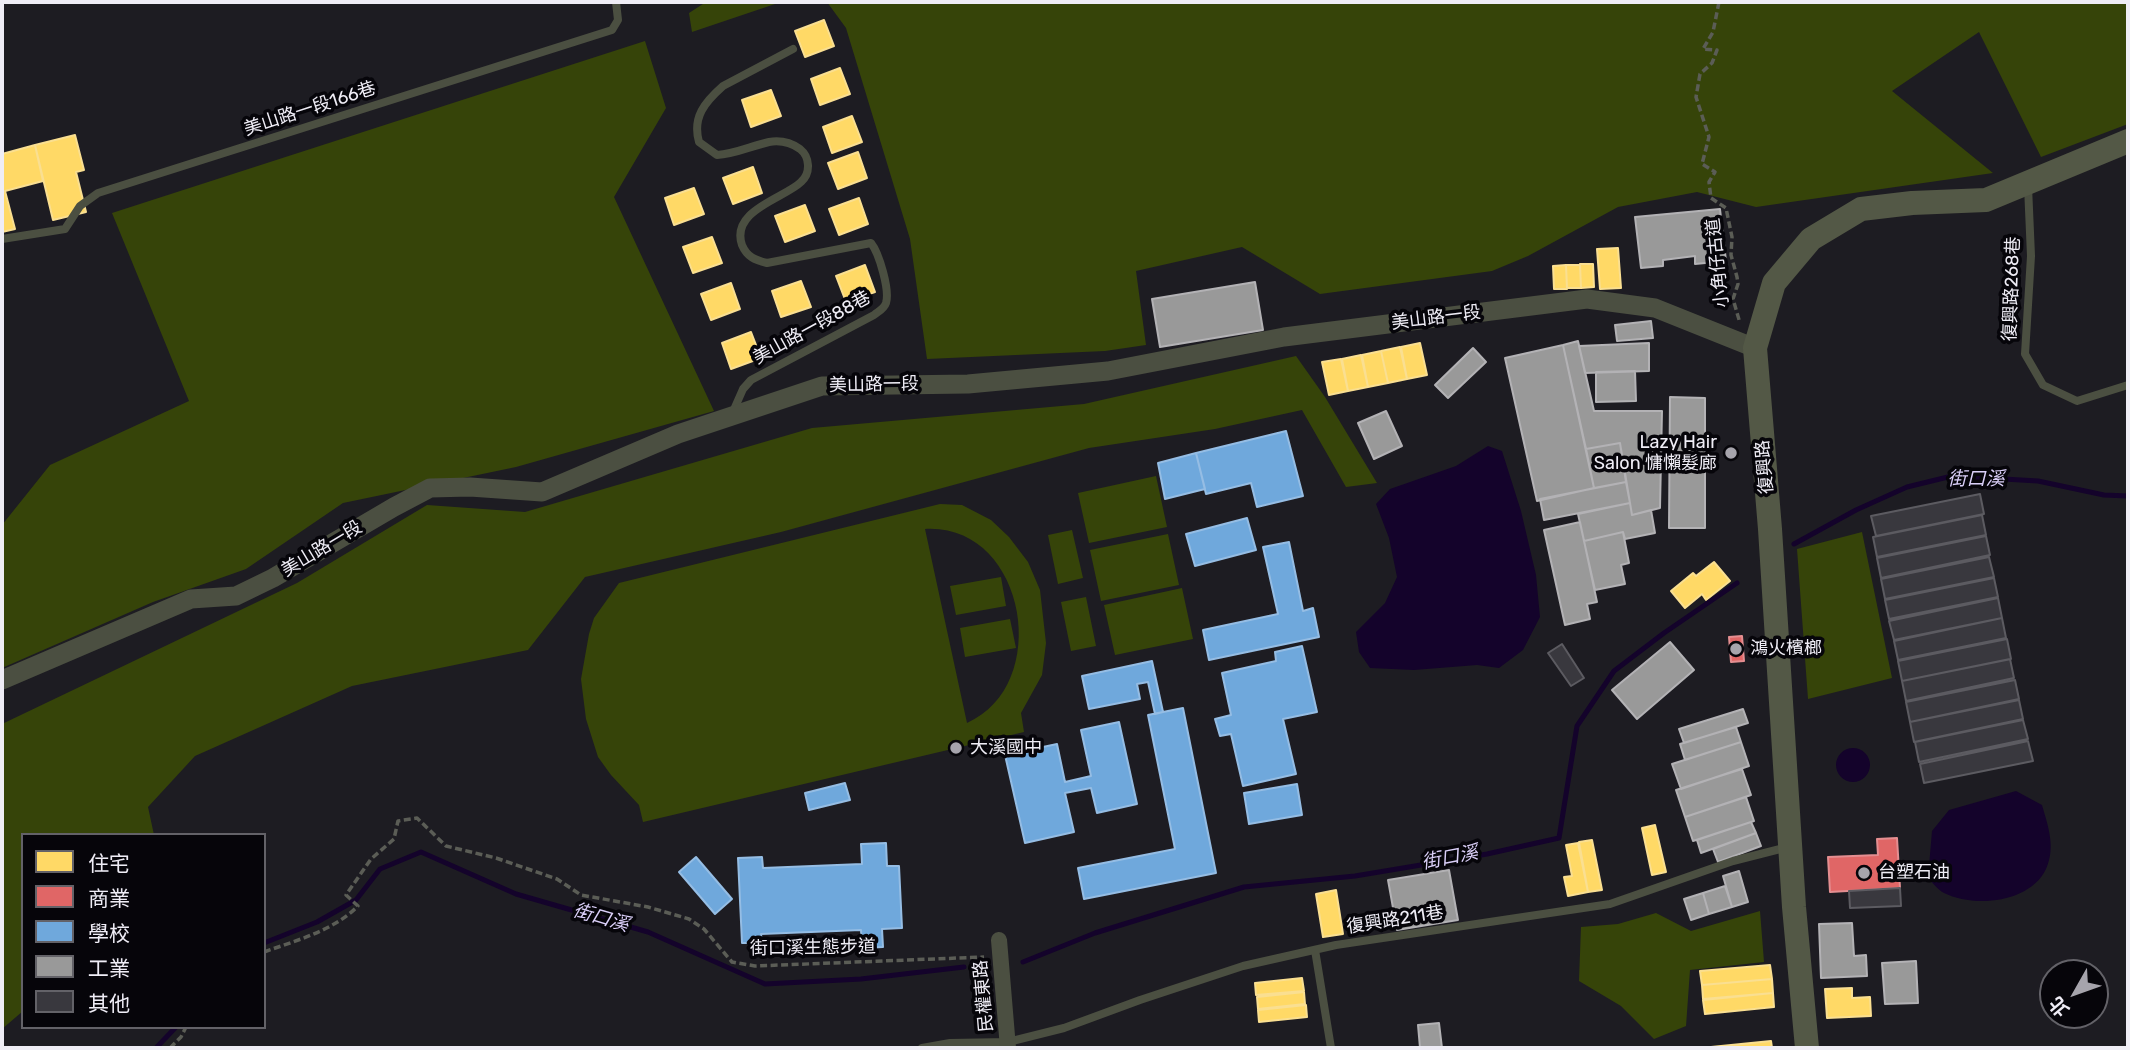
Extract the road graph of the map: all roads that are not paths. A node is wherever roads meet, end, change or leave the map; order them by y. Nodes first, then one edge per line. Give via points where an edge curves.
1 (616, 2) edge
2 (793, 49) dead end
3 (2128, 141) edge
4 (2028, 183) junction
5 (2, 239) edge
6 (1755, 348) junction
7 (2128, 384) edge
8 (731, 416) junction
9 (2, 680) edge
10 (1791, 846) junction
11 (999, 940) dead end
12 (1315, 950) junction
13 (1008, 1045) edge
14 (922, 1048) edge
15 (1331, 1048) edge
16 (1807, 1048) edge

1 - 5 lane, 美山路一段166巷 via 618,20 612,30 98,193 80,206 65,229
2 - 8 lane, 美山路一段88巷 via 715,93 697,116 699,142 717,155 781,141 803,151 807,174 754,211 743,227 744,250 754,260 767,263 871,243 887,302 874,315 751,380
3 - 4 main road, 復興路
4 - 6 main road, 復興路 via 1986,200 1861,209 1811,239 1774,283
4 - 7 lane, 復興路268巷 via 2031,257 2025,354 2043,386 2077,401
6 - 8 street, 美山路一段 via 1655,308 1587,299 1284,337 1108,371 968,384 822,386
6 - 10 main road, 復興路
8 - 9 street, 美山路一段 via 542,492 430,488 236,596 191,599
10 - 12 lane, 復興路211巷 via 1610,904
10 - 16 main road, 復興路
11 - 13 street, 民權東路
12 - 13 lane, 復興路211巷 via 1243,966
12 - 15 lane
13 - 14 lane, 復興路211巷 via 950,1043

